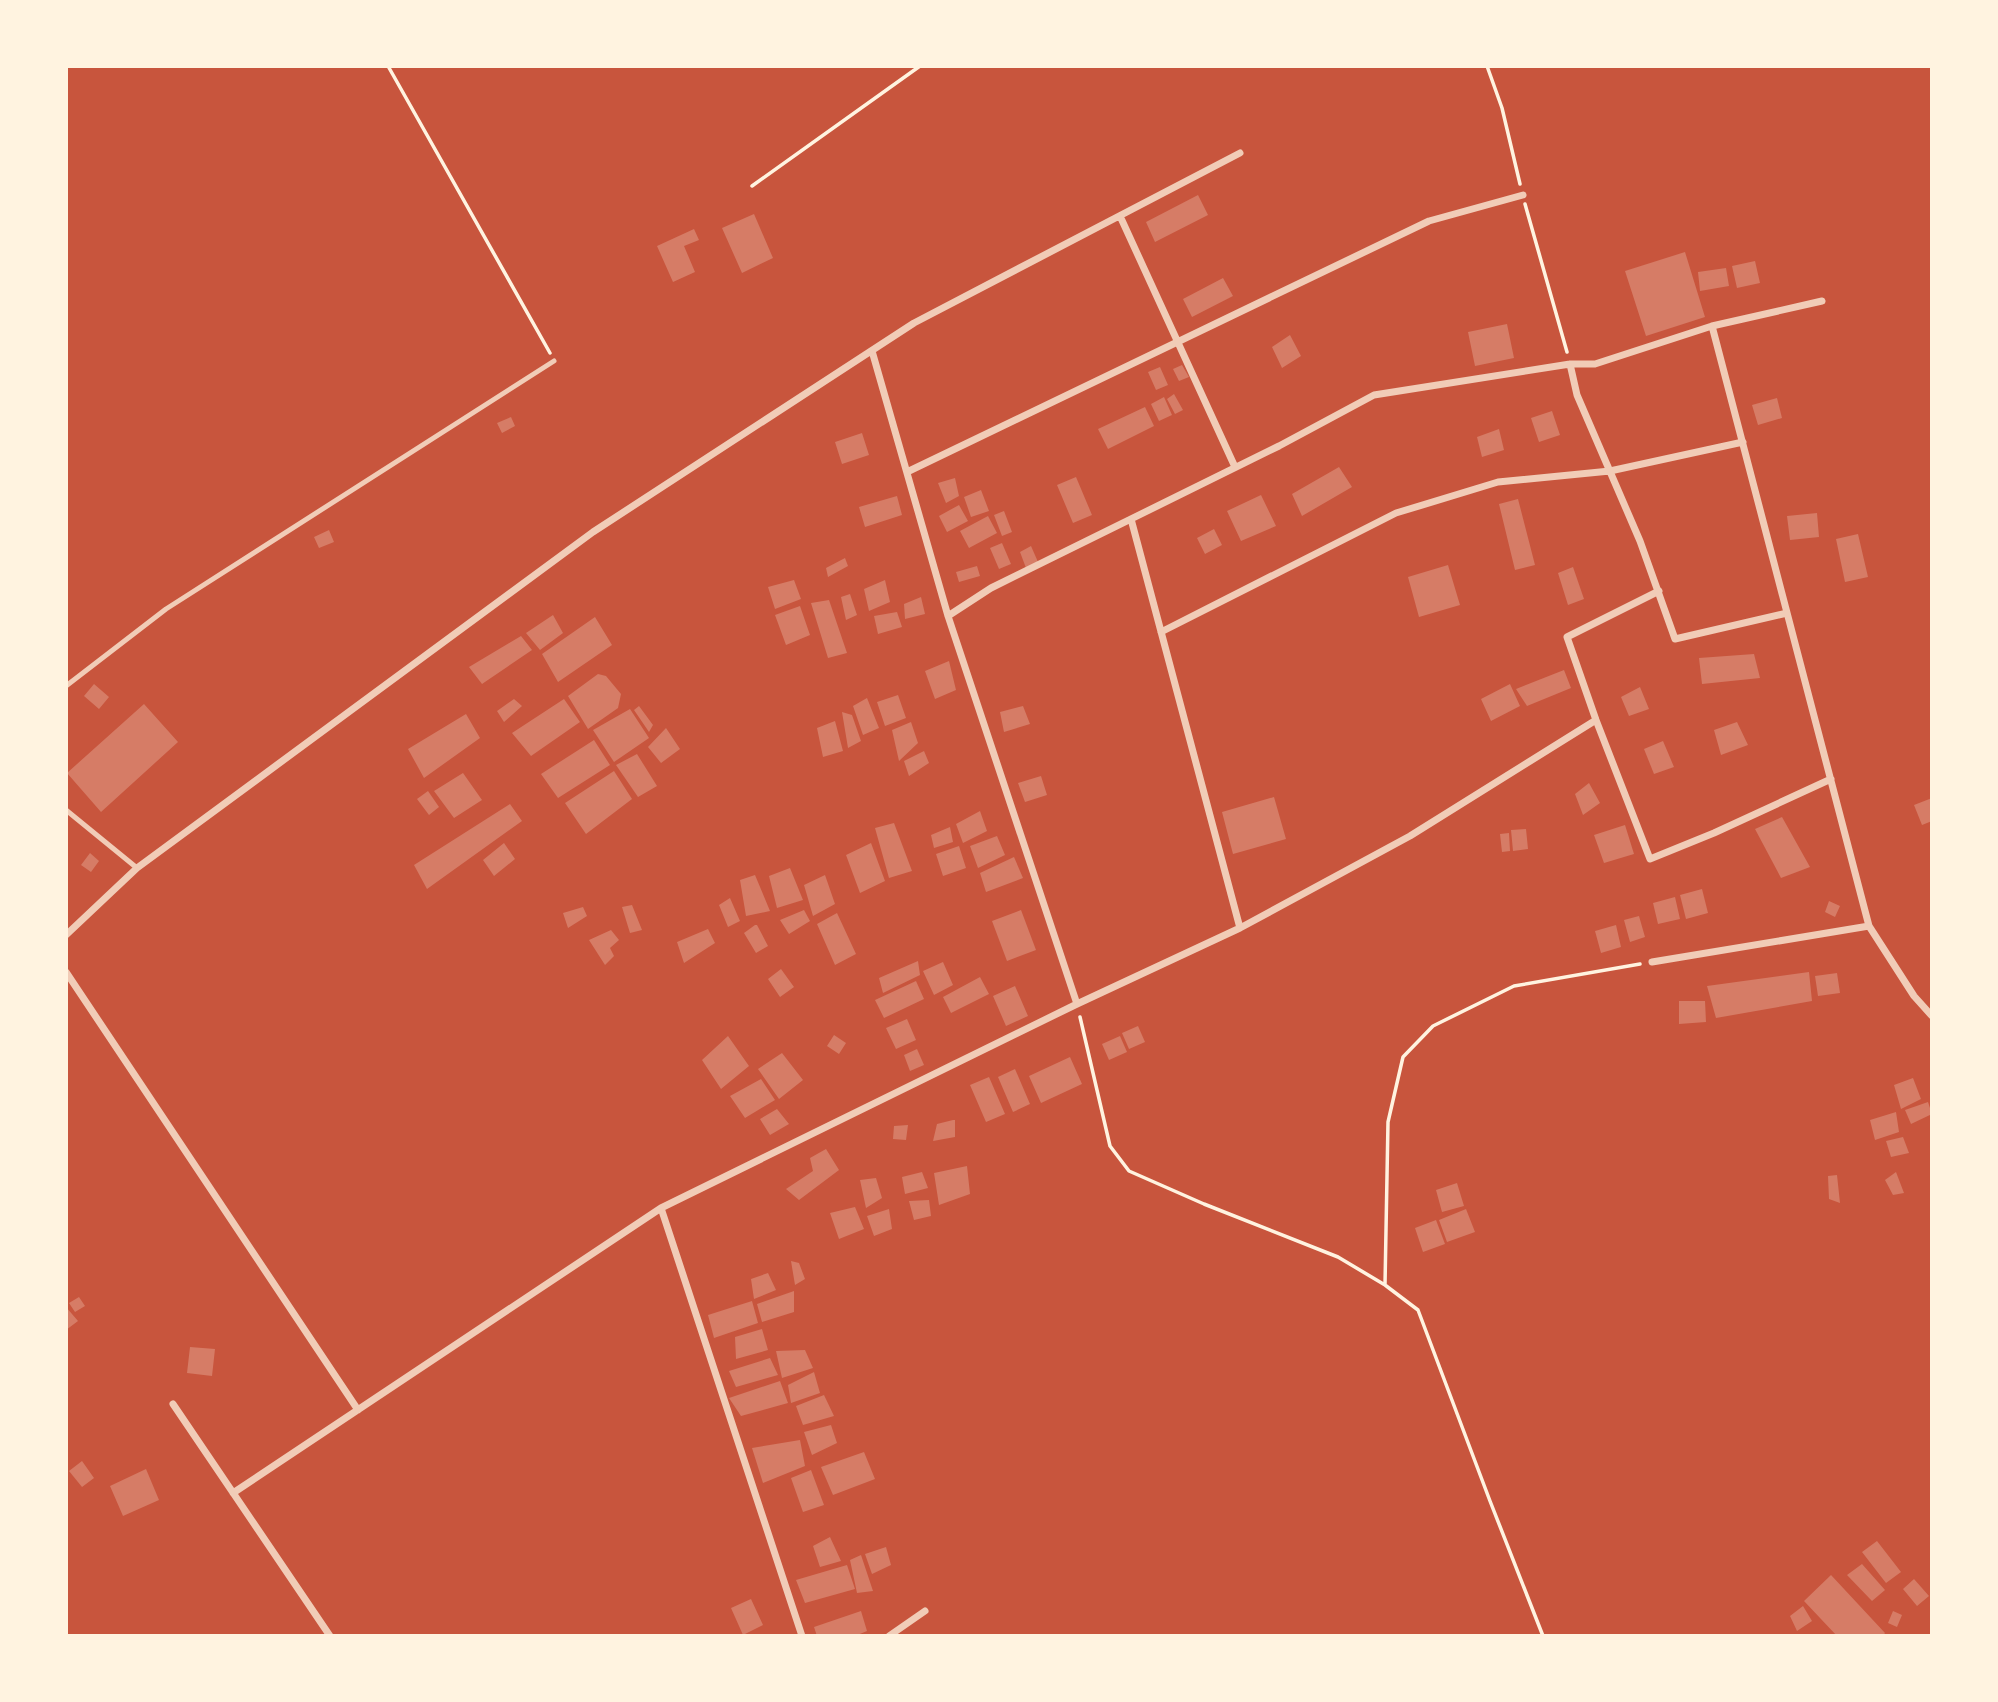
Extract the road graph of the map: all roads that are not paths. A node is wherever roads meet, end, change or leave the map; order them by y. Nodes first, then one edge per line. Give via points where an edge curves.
1 (1240, 153) dead end
2 (1523, 195) road end
3 (1120, 216) junction
4 (1822, 301) dead end
5 (1712, 326) junction
6 (1178, 342) junction
7 (872, 351) junction
8 (554, 361) road end
9 (1570, 364) junction
10 (1742, 442) junction
11 (1235, 467) junction
12 (1610, 471) junction
13 (907, 472) junction
14 (1131, 519) junction
15 (1659, 592) junction
16 (1787, 613) junction
17 (948, 616) junction
18 (1161, 632) junction
19 (66, 686) edge
20 (1595, 720) junction
21 (1830, 779) junction
22 (66, 810) edge
23 (137, 868) junction
24 (1869, 926) junction
25 (1240, 928) junction
26 (66, 935) edge
27 (1651, 962) road end
28 (66, 972) edge
29 (1077, 1004) junction
30 (1931, 1016) edge
31 (661, 1208) junction
32 (173, 1404) dead end
33 (358, 1410) junction
34 (233, 1493) junction
35 (925, 1611) dead end
36 (330, 1636) edge
37 (803, 1636) edge
38 (889, 1636) edge

1 - 3 street
2 - 6 street via 1429,221
3 - 6 street
3 - 7 street via 915,323
4 - 5 street
5 - 9 street via 1595,363
5 - 10 street
6 - 11 street
6 - 13 street
7 - 13 street
7 - 23 street via 593,531
8 - 19 lane via 166,609
9 - 11 street via 1374,395
9 - 12 street via 1577,395
10 - 12 street
10 - 16 street
11 - 14 street
12 - 15 street
12 - 18 street via 1498,482 1396,513
13 - 17 street
14 - 17 street via 991,588
14 - 18 street
15 - 16 street via 1675,639
15 - 20 street via 1567,637
16 - 21 street
17 - 29 street
18 - 25 street
20 - 21 street via 1650,859
20 - 25 street via 1409,836
21 - 24 street
22 - 23 lane
23 - 26 street
24 - 27 street
24 - 30 street
25 - 29 street
28 - 33 street
29 - 31 street
31 - 33 street
31 - 37 street
32 - 34 street
33 - 34 street
34 - 36 street
35 - 38 street

